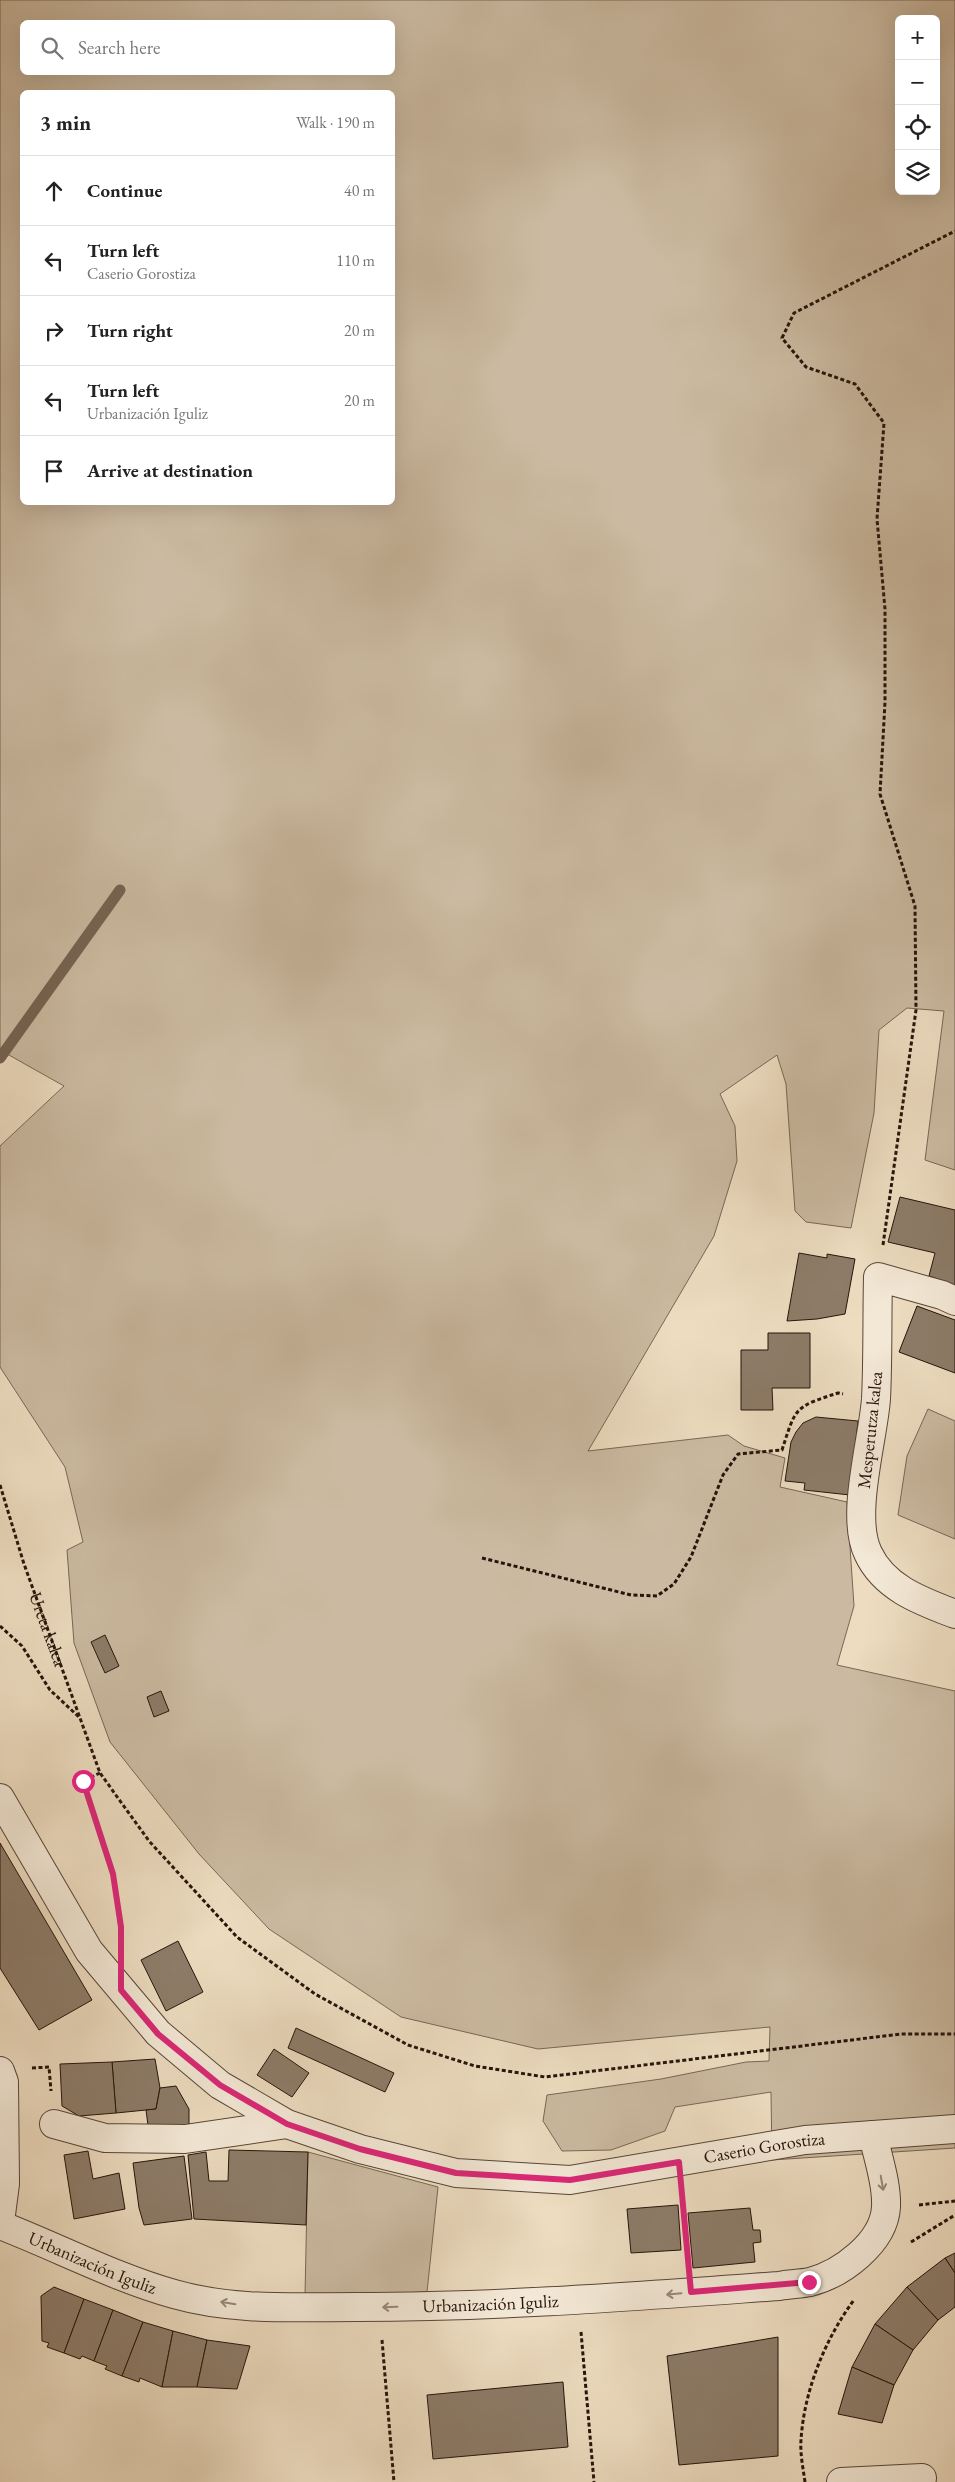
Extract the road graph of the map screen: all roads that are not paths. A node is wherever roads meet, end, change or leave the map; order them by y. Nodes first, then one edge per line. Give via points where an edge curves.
1 (955, 1301) edge
2 (955, 1614) edge
3 (0, 1798) edge
4 (0, 2071) edge
5 (54, 2124) dead end
6 (287, 2124) junction
7 (955, 2129) edge
8 (873, 2135) junction
9 (0, 2223) edge
10 (922, 2478) dead end
11 (842, 2482) edge

1 - 2 street, Mesperutza kalea via 878,1277 876,1400 860,1513 867,1552 884,1577 917,1600
3 - 6 street, Caserio Gorostiza via 89,1951 158,2034 220,2085
4 - 9 street via 4,2082 4,2174
5 - 6 street via 104,2138 185,2139
6 - 8 street, Caserio Gorostiza via 360,2149 456,2173 570,2180 804,2140
7 - 8 street, Caserio Gorostiza
8 -> 9 street, Urbanización Iguliz via 886,2208 879,2231 869,2245 838,2269 809,2282 578,2301 250,2307 174,2294 93,2264
10 - 11 street

